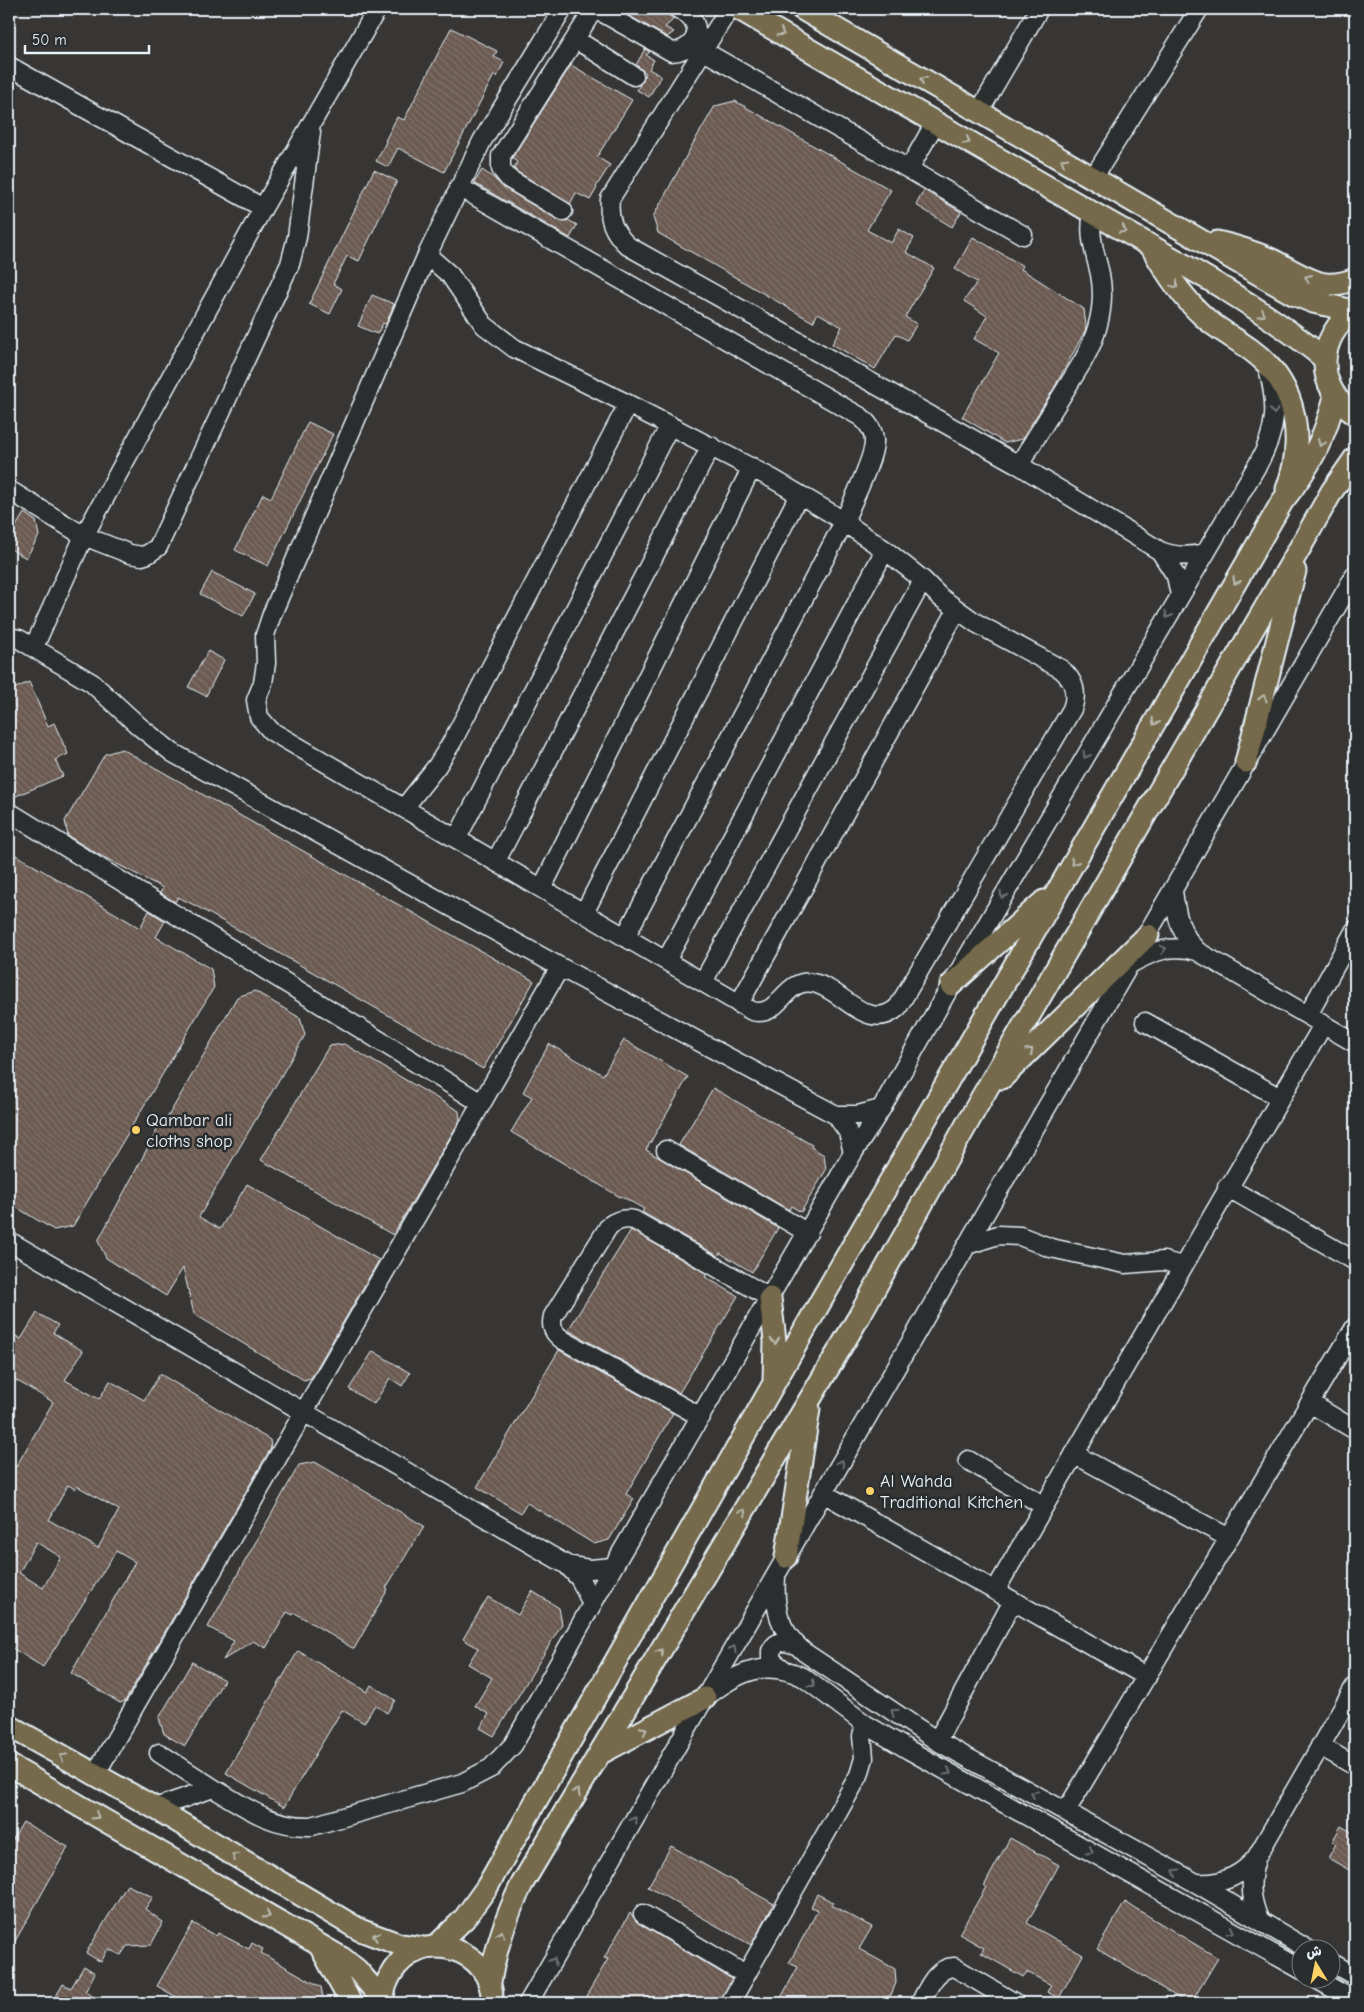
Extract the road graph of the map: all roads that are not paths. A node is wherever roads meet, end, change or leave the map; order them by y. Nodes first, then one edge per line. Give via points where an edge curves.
1 (377, 9) edge
2 (563, 9) edge
3 (595, 9) edge
4 (678, 9) edge
5 (729, 9) edge
6 (738, 9) edge
7 (1039, 9) edge
8 (1199, 9) edge
9 (807, 10) edge
10 (576, 39) junction
11 (702, 50) junction
12 (9, 66) edge
13 (634, 76) dead end
14 (979, 112) junction
15 (312, 123) junction
16 (934, 123) junction
17 (909, 169) junction
18 (1093, 178) junction
19 (459, 187) junction
20 (263, 208) junction
21 (563, 211) dead end
22 (1093, 213) junction
23 (1024, 235) dead end
24 (1197, 238) junction
25 (1149, 243) junction
26 (428, 255) junction
27 (1354, 278) edge
28 (1355, 310) edge
29 (1325, 359) junction
30 (1267, 363) junction
31 (1335, 396) junction
32 (628, 404) junction
33 (1355, 414) edge
34 (670, 425) junction
35 (711, 446) junction
36 (1355, 458) edge
37 (1019, 465) junction
38 (752, 467) junction
39 (9, 490) edge
40 (799, 495) junction
41 (1282, 502) junction
42 (844, 522) junction
43 (84, 536) junction
44 (1301, 546) junction
45 (885, 550) junction
46 (1160, 551) junction
47 (1205, 553) junction
48 (1355, 575) edge
49 (923, 580) junction
50 (1180, 595) junction
51 (956, 610) junction
52 (9, 637) edge
53 (34, 647) junction
54 (1246, 762) junction
55 (404, 808) junction
56 (9, 812) edge
57 (457, 838) junction
58 (496, 861) junction
59 (542, 888) junction
60 (1059, 888) junction
61 (1173, 891) junction
62 (584, 913) junction
63 (1355, 930) edge
64 (1148, 935) junction
65 (625, 937) junction
66 (1197, 951) junction
67 (666, 961) junction
68 (1131, 963) junction
69 (560, 966) junction
70 (703, 982) junction
71 (951, 985) junction
72 (739, 1004) junction
73 (1308, 1015) junction
74 (1145, 1022) dead end
75 (1323, 1025) junction
76 (1355, 1043) edge
77 (982, 1097) junction
78 (1280, 1098) junction
79 (481, 1103) junction
80 (881, 1109) junction
81 (836, 1114) junction
82 (666, 1150) dead end
83 (854, 1153) junction
84 (1227, 1188) junction
85 (808, 1233) junction
86 (9, 1241) edge
87 (967, 1245) junction
88 (1355, 1261) edge
89 (1182, 1266) junction
90 (770, 1298) junction
91 (1355, 1327) edge
92 (774, 1384) junction
93 (810, 1399) junction
94 (1310, 1403) junction
95 (303, 1412) junction
96 (701, 1417) junction
97 (1355, 1430) edge
98 (1074, 1454) junction
99 (968, 1460) dead end
100 (823, 1493) junction
101 (1044, 1506) junction
102 (1229, 1538) junction
103 (567, 1565) junction
104 (781, 1566) junction
105 (613, 1567) junction
106 (995, 1590) junction
107 (1013, 1601) junction
108 (592, 1604) junction
109 (796, 1645) junction
110 (783, 1669) junction
111 (1147, 1676) junction
112 (1355, 1686) edge
113 (705, 1698) junction
114 (865, 1724) junction
115 (9, 1726) edge
116 (937, 1741) junction
117 (1320, 1746) junction
118 (158, 1753) dead end
119 (601, 1753) junction
120 (9, 1766) edge
121 (1355, 1766) edge
122 (95, 1775) junction
123 (213, 1788) junction
124 (155, 1808) junction
125 (1066, 1811) junction
126 (1256, 1858) junction
127 (1196, 1883) junction
128 (642, 1914) dead end
129 (1260, 1921) junction
130 (1292, 1940) edge
131 (320, 1946) junction
132 (430, 1947) junction
133 (1292, 1964) edge
134 (1342, 1969) edge
135 (746, 1975) junction
136 (1355, 1976) edge
137 (490, 1982) junction
138 (1327, 1990) edge
139 (1336, 1990) edge
140 (383, 2001) edge
141 (1355, 2001) edge
142 (350, 2003) edge
143 (492, 2003) edge
144 (528, 2003) edge
145 (730, 2003) edge
146 (920, 2003) edge
147 (1015, 2003) edge
148 (1334, 2003) edge

1 - 15 street
2 - 19 street via 482,141
3 - 4 street via 672,52 689,47 696,31 689,15
3 - 10 street
5 - 11 street
6 -> 16 main road
7 - 14 street
8 - 18 street
14 -> 9 main road
10 - 13 street
10 - 21 street via 504,150 500,162 509,180
11 - 17 street
11 - 37 street via 610,199 611,226 618,237 628,246
12 - 20 street
18 -> 14 main road
15 - 20 street
15 - 43 street via 297,237 290,264 158,547 148,554 136,556
16 - 17 street
16 -> 22 main road
17 - 23 street
18 - 24 main road
19 - 26 street
19 - 42 street via 861,417 873,434 873,448
20 - 43 street
22 -> 25 main road
22 - 37 street via 1091,242 1102,292 1098,328 1087,353
27 -> 24 main road via 1337,284 1324,284 1243,249
24 - 28 main road via 1293,294 1313,302
25 -> 29 main road via 1282,326
25 -> 30 main road via 1176,286 1202,316
26 - 32 street via 450,275 484,325 498,338
26 - 55 street via 272,614 265,635 263,684 256,700 259,717 271,731
28 - 29 main road via 1334,331
29 - 31 main road via 1327,379
30 - 41 main road via 1282,382 1293,406 1296,429 1291,479
30 -> 47 street via 1273,386 1274,427 1268,445
31 - 33 main road
31 -> 41 main road via 1325,435 1314,458
32 - 34 street
32 - 55 street via 452,742
34 - 35 street
34 - 57 street
35 - 38 street
35 - 58 street
36 - 44 main road via 1332,490
37 - 46 street
38 - 40 street
38 - 59 street
39 - 43 street
40 - 42 street
40 - 62 street
41 -> 60 main road
42 - 45 street
42 - 65 street
43 - 53 street
54 -> 44 main road
44 - 77 main road
45 - 49 street
45 - 67 street
46 - 47 street via 1187,557
46 - 50 street via 1176,576
47 - 50 street
48 - 54 street
49 - 51 street
49 - 70 street
50 -> 71 street
51 - 72 street
51 - 72 street via 1066,674 1074,687 1072,709 898,1007 886,1016 871,1016 810,982 793,986 764,1012 752,1011
52 - 53 street
53 - 69 street via 92,683 140,728 173,753
54 - 61 street
55 - 57 street
56 - 79 street
57 - 58 street
58 - 59 street
59 - 62 street
60 - 71 main road
60 - 92 main road
61 - 64 street
61 - 66 street via 1180,927
62 - 65 street
63 - 73 street
64 - 68 street
77 -> 64 main road
65 - 67 street
68 -> 66 street via 1171,947
66 - 73 street
67 - 70 street
68 - 87 street
69 - 79 street
69 - 81 street
70 - 72 street
71 - 80 street
73 - 75 street
74 - 78 street
75 - 76 street
75 - 78 street
77 - 93 main road
78 - 84 street
79 - 95 street
80 - 81 street via 858,1115
80 - 83 street
81 - 83 street via 848,1132
82 - 85 street
83 - 85 street
84 - 88 street
84 - 89 street
85 - 90 street
86 - 95 street
87 - 89 street via 992,1236 1020,1236 1051,1248 1125,1264 1164,1261
100 -> 87 street
89 - 98 street
90 -> 92 main road via 775,1341
90 - 96 street
90 - 96 street via 634,1220 627,1219 609,1226 552,1316 554,1332 563,1340
91 - 94 street
92 - 132 main road via 487,1887 464,1919
93 - 104 main road
119 -> 93 main road
94 - 97 street
94 - 102 street
95 - 103 street
95 - 122 street
96 - 105 street
98 - 101 street
98 - 102 street
99 - 101 street
100 - 104 street
100 - 106 street
101 - 106 street
102 - 111 street
103 - 105 street via 590,1569
103 - 108 street via 580,1579
104 - 109 street via 775,1597 779,1618
113 -> 104 street
105 - 108 street
106 - 107 street
107 - 111 street
107 - 116 street
108 - 123 street via 513,1745 477,1777 312,1826 275,1822
109 - 110 street via 782,1641 771,1650 771,1660
116 -> 109 street
110 - 113 street via 748,1671 727,1681
110 -> 114 street via 803,1678
111 - 125 street
112 - 117 street
119 -> 113 main road
144 -> 113 street
114 -> 133 street
114 - 135 street via 862,1736 864,1758 859,1775
122 -> 115 main road
125 -> 116 street
117 - 121 street
117 - 126 street
118 - 123 street
137 -> 119 main road via 498,1942 512,1903
120 -> 131 main road
122 - 124 main road
123 - 124 street
132 -> 124 main road via 401,1945 360,1930
127 -> 125 street
126 - 127 street via 1242,1872 1225,1881
126 - 129 street via 1251,1890
127 - 129 street
128 - 135 street
129 - 130 street
131 - 140 main road via 357,1970
131 - 142 main road
132 - 137 main road via 459,1951 468,1956
132 - 140 main road via 407,1956 395,1967 386,1982
134 - 136 street
135 - 145 street
137 - 143 main road
138 - 148 street
139 - 141 street
146 - 147 street via 941,1970 947,1967 954,1967

